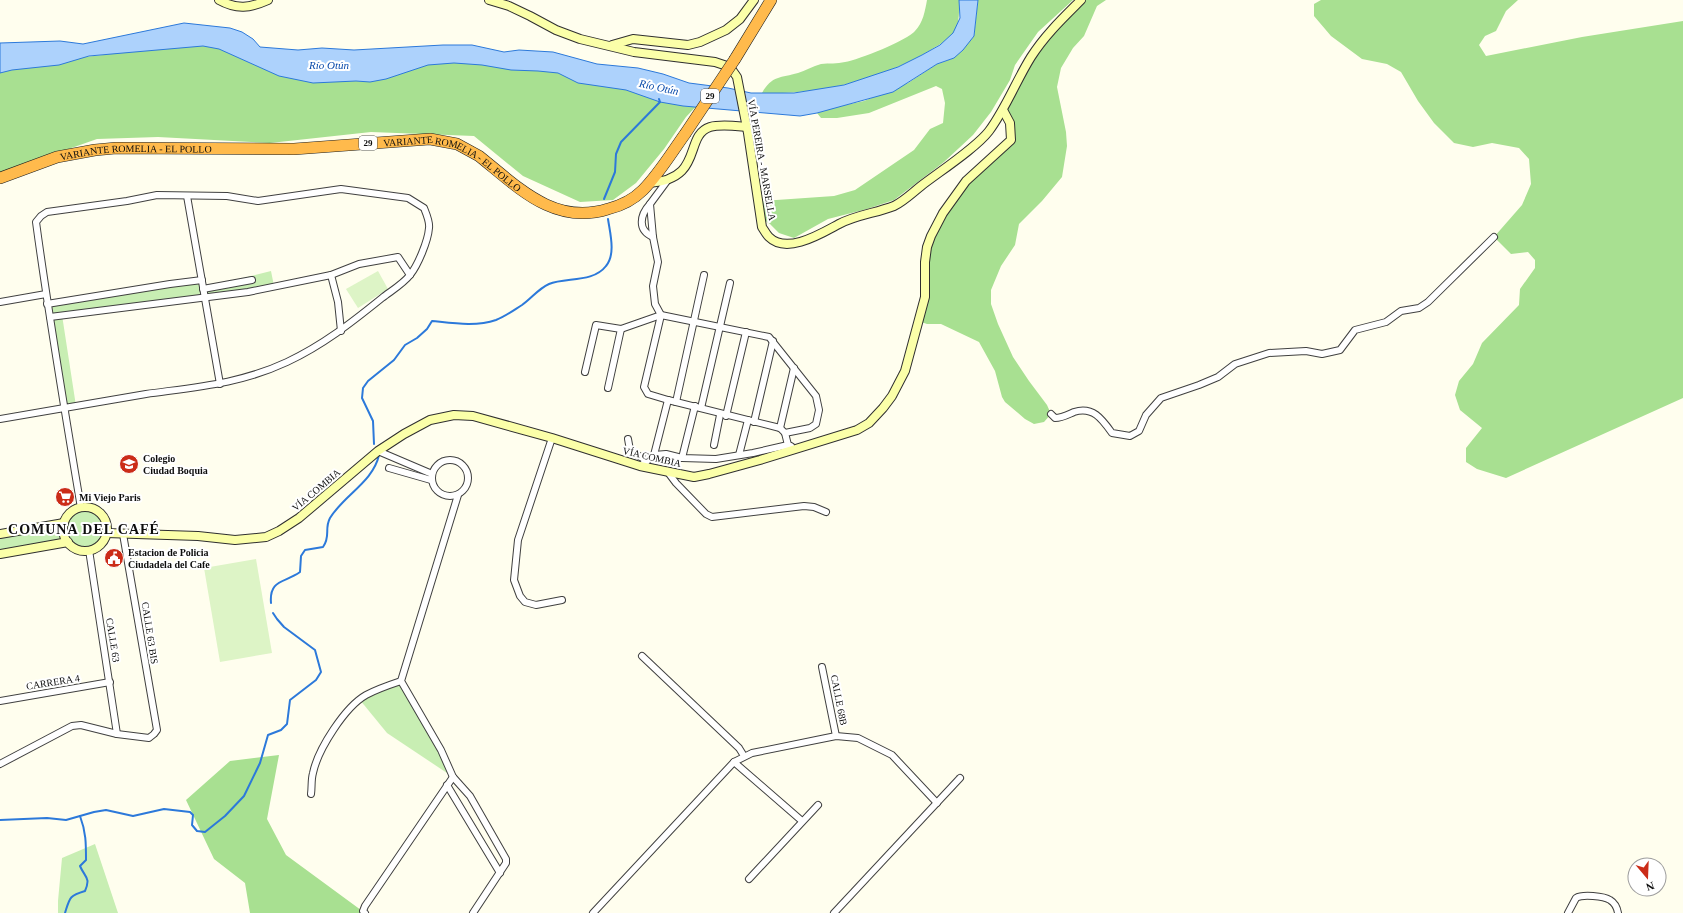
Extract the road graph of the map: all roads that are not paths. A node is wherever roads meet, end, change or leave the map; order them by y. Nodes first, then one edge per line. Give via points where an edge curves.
1 (219, 0) edge
2 (268, 0) edge
3 (489, 0) edge
4 (754, 0) edge
5 (771, 0) edge
6 (1081, 0) edge
7 (611, 46) junction
8 (1003, 110) junction
9 (747, 127) junction
10 (0, 178) edge
11 (667, 181) junction
12 (649, 183) junction
13 (187, 196) junction
14 (650, 204) junction
15 (653, 237) junction
16 (1494, 237) dead end
17 (331, 275) junction
18 (410, 275) junction
19 (704, 276) dead end
20 (202, 280) junction
21 (252, 280) dead end
22 (730, 283) dead end
23 (203, 289) junction
24 (46, 294) junction
25 (205, 298) junction
26 (0, 302) edge
27 (47, 304) junction
28 (661, 315) junction
29 (50, 317) junction
30 (693, 322) junction
31 (720, 327) junction
32 (621, 329) junction
33 (341, 331) junction
34 (746, 332) junction
35 (773, 341) junction
36 (794, 368) junction
37 (586, 372) dead end
38 (220, 384) junction
39 (608, 388) dead end
40 (668, 400) junction
41 (676, 402) junction
42 (698, 407) junction
43 (64, 408) junction
44 (1051, 414) dead end
45 (723, 415) junction
46 (0, 419) edge
47 (751, 421) junction
48 (783, 431) junction
49 (552, 438) junction
50 (628, 439) dead end
51 (714, 445) dead end
52 (788, 445) junction
53 (798, 448) junction
54 (378, 451) junction
55 (654, 455) junction
56 (739, 455) junction
57 (682, 458) junction
58 (644, 464) junction
59 (388, 468) dead end
60 (667, 471) junction
61 (432, 477) junction
62 (458, 495) junction
63 (81, 508) junction
64 (826, 512) dead end
65 (64, 523) junction
66 (106, 533) junction
67 (0, 534) edge
68 (123, 534) junction
69 (68, 542) junction
70 (89, 550) junction
71 (0, 554) edge
72 (562, 600) dead end
73 (642, 656) dead end
74 (822, 667) dead end
75 (401, 681) junction
76 (110, 682) junction
77 (0, 701) edge
78 (117, 734) junction
79 (836, 736) junction
80 (744, 756) junction
81 (734, 762) junction
82 (0, 764) edge
83 (453, 777) junction
84 (960, 778) dead end
85 (447, 785) junction
86 (311, 794) dead end
87 (937, 803) junction
88 (818, 806) dead end
89 (802, 821) junction
90 (500, 873) junction
91 (750, 879) dead end
92 (364, 911) edge
93 (473, 913) edge
94 (593, 913) edge
95 (834, 913) edge
96 (1568, 913) edge
97 (1618, 913) edge

1 - 2 main road via 243,8
3 - 7 main road, VÍA PEREIRA - MARSELLA via 530,16 556,30
4 - 7 main road via 740,19 726,30 700,42 688,45 633,39
5 - 12 highway, VARIANTE ROMELIA - EL POLLO / 29, bridge via 685,134
6 - 8 main road, VÍA PEREIRA - MARSELLA via 1040,43
7 - 9 main road, VÍA PEREIRA - MARSELLA via 730,67 735,73 739,87
8 - 9 main road, VÍA PEREIRA - MARSELLA via 988,132 971,148 901,202 847,220 811,238 790,244 770,238 762,227
8 - 53 main road, VÍA COMBIA via 1010,123 1010,140 966,182 943,213 931,236 925,262 925,297 905,371 892,396 869,423 857,430
9 - 11 main road via 716,126 703,131 697,138 687,165
10 - 12 highway, VARIANTE ROMELIA - EL POLLO / 29 via 57,157 111,148 281,150 430,140 457,144 468,149 542,204 556,210 588,214 613,208 634,197
11 - 12 main road
11 - 14 street
13 - 18 street via 227,196 258,201 342,189 408,198 424,208 430,227 422,252
13 - 20 street
13 - 24 street via 157,195 47,212 41,216 36,222
14 - 15 street
14 - 15 street via 642,214 642,226 646,234
15 - 28 street via 658,262 654,286 655,304
16 - 44 street via 1440,291 1419,308 1402,311 1386,322 1355,330 1340,350 1322,354 1306,351 1270,353 1235,364 1218,377 1161,398 1146,415 1139,431 1130,436 1112,433 1101,417 1085,410 1062,418 1055,418
17 - 18 street via 359,264 398,257
17 - 25 street
17 - 33 street via 338,302
18 - 33 street
19 - 30 street
20 - 23 street
20 - 27 street
21 - 23 street
22 - 31 street
23 - 25 street
24 - 26 street
24 - 27 street
25 - 29 street
25 - 38 street
27 - 29 street
28 - 30 street
28 - 32 street
28 - 40 street via 644,388 648,394
29 - 43 street
30 - 31 street
30 - 41 street
31 - 34 street
31 - 42 street
32 - 37 street via 596,325
32 - 39 street
33 - 38 street via 287,362 263,372
34 - 35 street via 769,336
34 - 45 street
35 - 36 street
35 - 47 street
36 - 48 street
36 - 48 street via 816,396 819,410 816,424 810,428
38 - 43 street
40 - 41 street
40 - 55 street
41 - 42 street
42 - 45 street
42 - 57 street
43 - 46 street
43 - 63 street
45 - 47 street
45 - 51 street
47 - 48 street
47 - 56 street
48 - 52 street
49 - 54 main road, VÍA COMBIA via 473,416 454,415 430,420
49 - 58 main road, VÍA COMBIA
49 - 72 street via 518,540 514,580 525,602 536,605
50 - 58 street via 630,450
52 - 53 street
52 - 56 street
53 - 60 main road, VÍA COMBIA via 700,476
54 - 61 street
54 - 68 main road, VÍA COMBIA via 299,518 266,537 235,540 198,536
55 - 57 street via 666,454
55 - 58 street
56 - 57 street via 716,459
58 - 60 main road, VÍA COMBIA
59 - 61 street
60 - 64 street via 706,514 712,517 804,506
61 - 62 street via 440,494
61 - 62 street via 438,464 444,461 450,460 461,464 465,468 468,480
62 - 75 street
63 - 65 main road via 70,513
63 - 66 main road via 93,509 102,516 107,527
65 - 67 main road
65 - 69 main road via 63,530
66 - 68 main road, VÍA COMBIA
66 - 70 main road via 100,544
68 - 78 street, CALLE 63 BIS via 157,730 149,738
69 - 70 main road via 77,549
69 - 71 main road
70 - 76 street, CALLE 63
73 - 80 street via 739,748
74 - 79 street, CALLE 68B
75 - 83 street via 441,750
75 - 86 street via 366,695 342,717 316,764
76 - 77 street, CARRERA 4
76 - 78 street, CALLE 63
78 - 82 street via 81,725 72,726
79 - 80 street
79 - 87 street via 858,738 892,755
80 - 81 street
81 - 89 street
81 - 94 street
83 - 85 street
83 - 90 street via 470,796 506,859
84 - 87 street
85 - 90 street
85 - 92 street
87 - 95 street
88 - 89 street
89 - 91 street
90 - 93 street
96 - 97 street via 1576,898 1584,895 1608,898 1617,907

